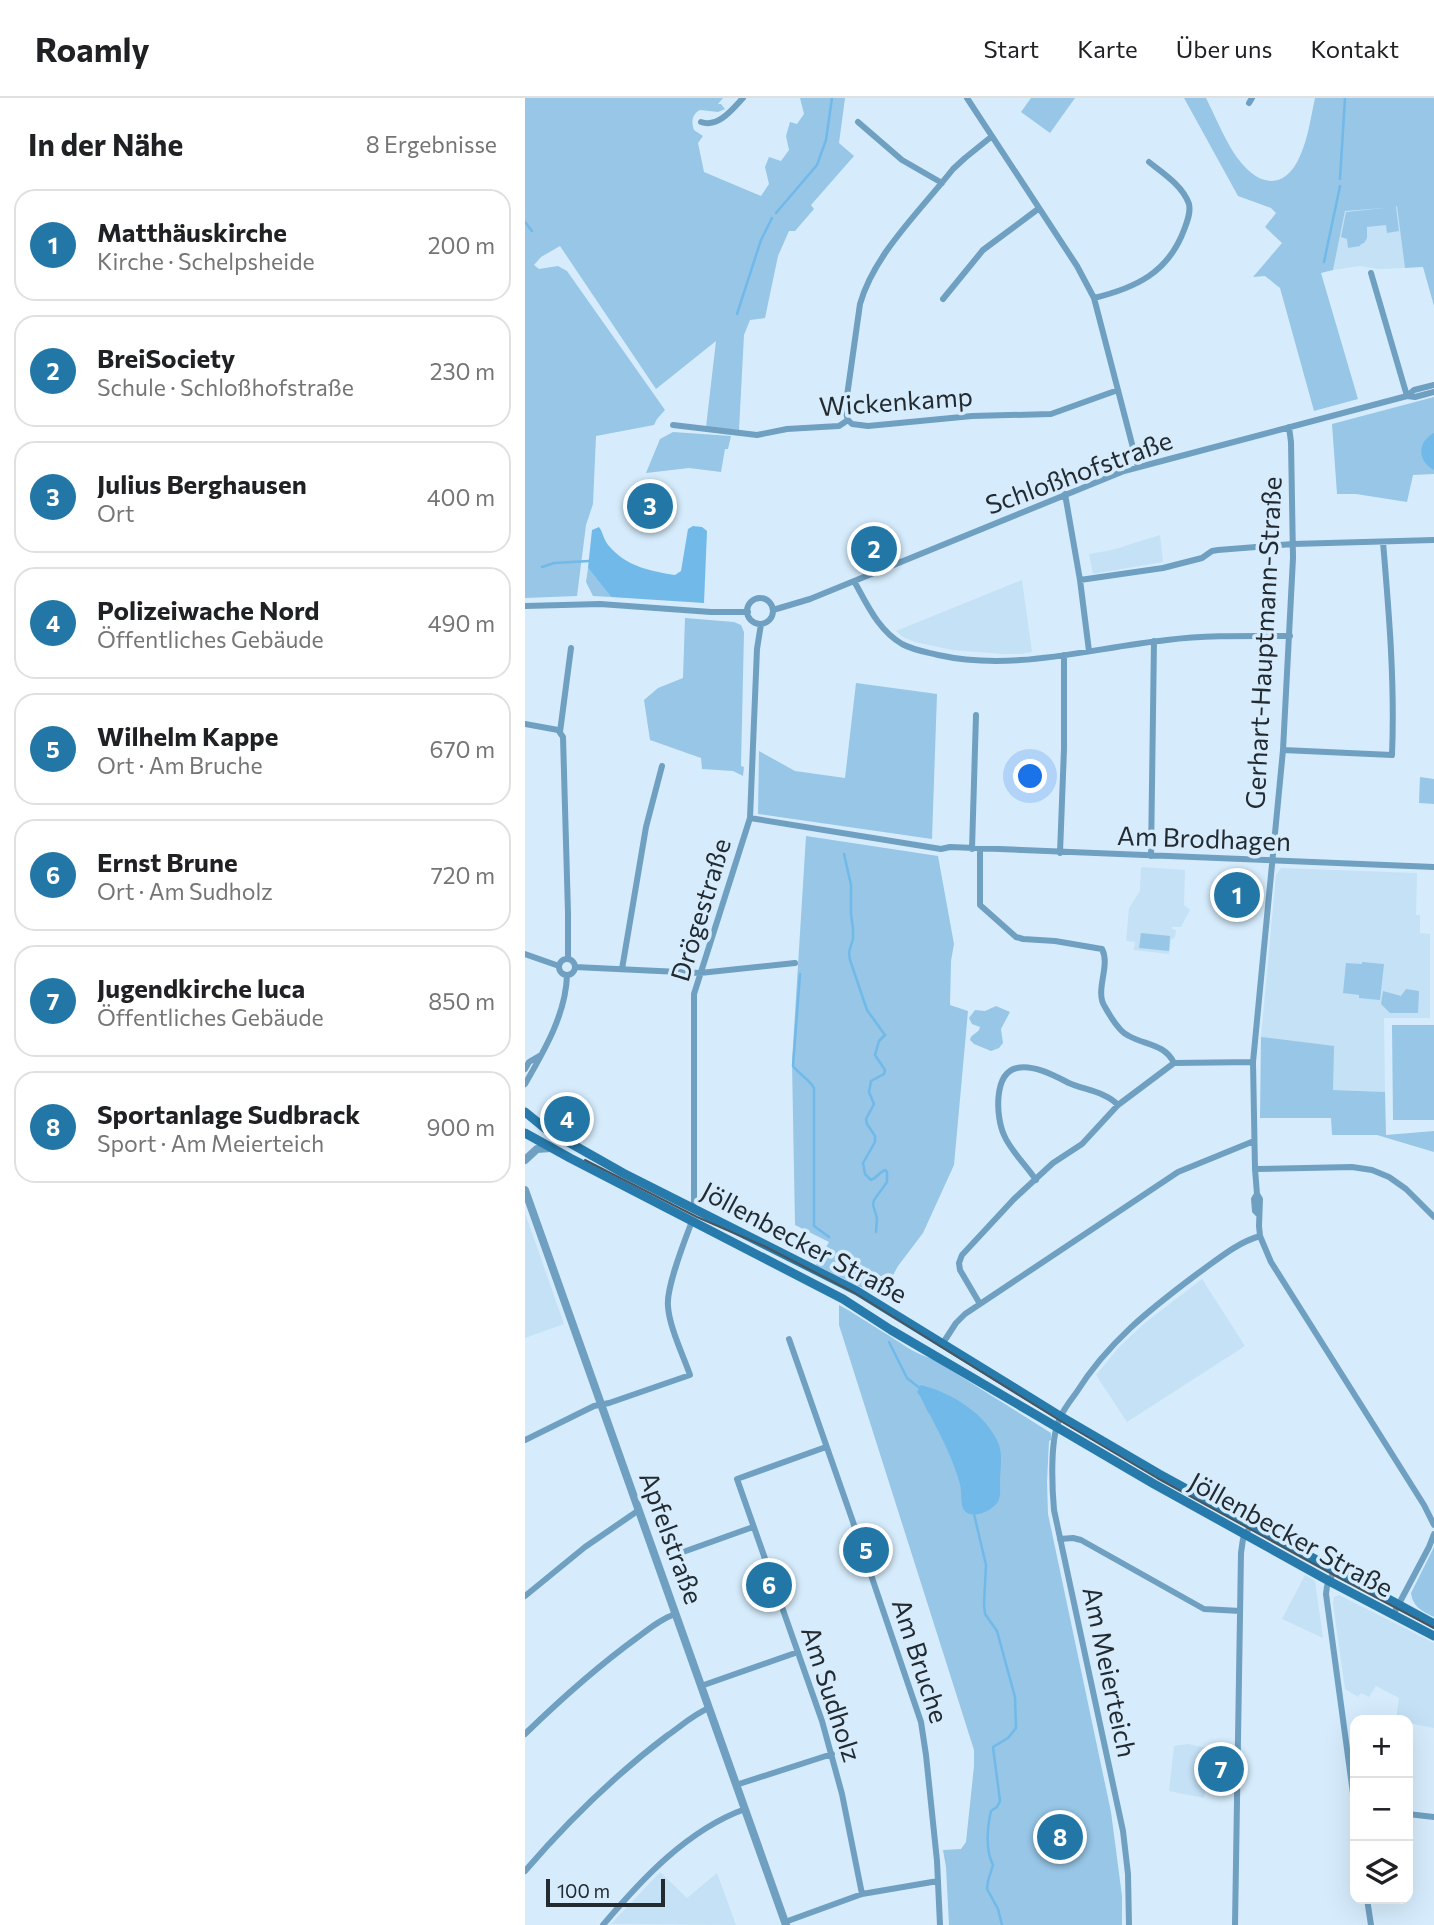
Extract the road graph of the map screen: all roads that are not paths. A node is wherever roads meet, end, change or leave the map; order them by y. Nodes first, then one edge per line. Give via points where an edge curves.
1 (743, 98) edge
2 (967, 98) edge
3 (701, 122) dead end
4 (858, 122) dead end
5 (992, 137) junction
6 (1149, 162) dead end
7 (942, 183) junction
8 (1038, 209) junction
9 (1371, 273) dead end
10 (1094, 298) junction
11 (943, 299) dead end
12 (1434, 384) edge
13 (1118, 390) junction
14 (1434, 392) edge
15 (1407, 396) junction
16 (848, 420) junction
17 (673, 425) dead end
18 (1289, 427) junction
19 (1138, 467) junction
20 (1065, 494) junction
21 (1434, 540) edge
22 (1383, 542) junction
23 (1293, 544) junction
24 (1080, 580) junction
25 (855, 581) junction
26 (525, 606) edge
27 (773, 610) junction
28 (748, 612) junction
29 (761, 624) junction
30 (1290, 636) junction
31 (1154, 641) junction
32 (571, 648) dead end
33 (1089, 651) junction
34 (1064, 655) junction
35 (976, 715) dead end
36 (525, 724) edge
37 (560, 732) junction
38 (1283, 750) junction
39 (661, 766) dead end
40 (750, 818) junction
41 (972, 849) junction
42 (980, 850) junction
43 (1060, 853) junction
44 (1151, 856) junction
45 (1272, 862) junction
46 (1434, 867) edge
47 (525, 954) edge
48 (568, 958) junction
49 (796, 963) dead end
50 (559, 966) junction
51 (575, 967) junction
52 (622, 969) junction
53 (700, 973) junction
54 (567, 975) junction
55 (543, 1054) junction
56 (1253, 1062) junction
57 (1174, 1063) junction
58 (525, 1069) edge
59 (525, 1084) edge
60 (1118, 1105) junction
61 (525, 1112) edge
62 (525, 1133) edge
63 (1254, 1142) junction
64 (551, 1148) junction
65 (525, 1160) edge
66 (1255, 1169) junction
67 (1036, 1180) junction
68 (525, 1190) edge
69 (692, 1208) junction
70 (1434, 1217) edge
71 (692, 1221) junction
72 (1260, 1237) junction
73 (980, 1304) junction
74 (789, 1339) dead end
75 (943, 1343) junction
76 (600, 1405) junction
77 (1060, 1416) junction
78 (1057, 1427) junction
79 (525, 1440) edge
80 (826, 1447) junction
81 (639, 1510) junction
82 (1434, 1525) edge
83 (753, 1527) junction
84 (1248, 1530) junction
85 (1434, 1534) edge
86 (1060, 1539) junction
87 (683, 1552) dead end
88 (1334, 1571) junction
89 (1329, 1581) junction
90 (525, 1596) edge
91 (1398, 1605) junction
92 (1240, 1611) junction
93 (675, 1614) junction
94 (1393, 1615) junction
95 (1434, 1624) edge
96 (1434, 1636) edge
97 (798, 1651) junction
98 (701, 1686) junction
99 (709, 1708) junction
100 (525, 1734) edge
101 (832, 1754) junction
102 (1351, 1778) edge
103 (736, 1785) junction
104 (745, 1809) junction
105 (1413, 1815) edge
106 (1434, 1817) edge
107 (525, 1871) edge
108 (938, 1881) junction
109 (862, 1894) junction
110 (1368, 1904) edge
111 (785, 1923) edge
112 (603, 1925) edge
113 (940, 1925) edge
114 (1129, 1925) edge
115 (1235, 1925) edge
116 (1371, 1925) edge

1 - 3 street via 717,122
2 - 5 street
4 - 7 street via 902,160
5 - 7 street
5 - 8 street
6 - 10 street via 1175,183 1188,201 1190,211 1179,242 1170,257 1143,280
7 - 16 street via 884,254 864,289 845,410
8 - 10 street
8 - 11 street via 983,250
9 - 15 street
10 - 13 street
12 - 15 street, Schloßhofstraße
13 - 16 street, Wickenkamp via 1051,414 869,426
13 - 19 street
14 - 15 street, Schloßhofstraße
15 - 18 street, Schloßhofstraße
16 - 17 street, Wickenkamp via 839,426 757,435
18 - 19 street, Schloßhofstraße
18 - 23 street, Gerhart-Hauptmann-Straße
19 - 20 street, Schloßhofstraße
20 - 24 street
20 - 25 street, Schloßhofstraße
21 - 22 street
22 - 23 street
22 - 38 street via 1394,709 1392,755
23 - 24 street via 1212,551 1163,568
23 - 30 street, Gerhart-Hauptmann-Straße
24 - 33 street
25 - 27 street, Schloßhofstraße
25 - 34 street via 874,617 905,646 992,662
26 - 28 street via 600,604
27 - 28 street via 760,598 751,603
27 - 29 street via 769,621
28 - 29 street
29 - 40 street, Drögestraße
30 - 31 street
30 - 38 street, Gerhart-Hauptmann-Straße
31 - 33 street
31 - 44 street
32 - 37 street
33 - 34 street
34 - 43 street
35 - 41 street
36 - 37 street
37 - 48 street
38 - 45 street, Gerhart-Hauptmann-Straße
39 - 52 street
40 - 41 street, Am Brodhagen via 932,848
40 - 53 street, Drögestraße
41 - 42 street, Am Brodhagen
42 - 43 street, Am Brodhagen
42 - 57 street via 982,909 1019,938 1102,949 1104,1006 1126,1035 1161,1048
43 - 44 street, Am Brodhagen
44 - 45 street, Am Brodhagen
45 - 46 street, Am Brodhagen
45 - 56 street, Gerhart-Hauptmann-Straße
47 - 50 street
48 - 50 street
48 - 51 street
49 - 53 street
50 - 54 street
51 - 52 street
51 - 54 street
52 - 53 street
53 - 69 street, Drögestraße via 694,994
54 - 55 street via 559,1016
55 - 58 street
55 - 59 street
56 - 57 street
56 - 63 street, Gerhart-Hauptmann-Straße
57 - 60 street
60 - 67 street via 1082,1144
60 - 67 street via 1038,1070 1019,1067 1007,1073 998,1103 1000,1125
61 - 69 main road, Jöllenbecker Straße via 554,1135
62 - 64 main road, Jöllenbecker Straße
63 - 66 street, Gerhart-Hauptmann-Straße
63 - 73 street via 1178,1172
64 - 65 street via 537,1149
64 - 71 main road, Jöllenbecker Straße
66 - 70 street via 1372,1170 1406,1189
66 - 72 street, Gerhart-Hauptmann-Straße
67 - 73 street via 960,1259 960,1270
68 - 76 street, Apfelstraße
69 - 75 main road, Jöllenbecker Straße via 847,1285
71 - 76 street, Jöllenbecker Straße via 668,1303 689,1375
71 - 78 main road, Jöllenbecker Straße via 843,1299
72 - 77 street via 1236,1246 1133,1324 1098,1360
72 - 82 street via 1271,1262
73 - 75 street via 960,1318
74 - 80 street, Am Bruche
75 - 77 main road, Jöllenbecker Straße
76 - 79 street
76 - 81 street, Apfelstraße
77 - 78 street
77 - 84 main road, Jöllenbecker Straße
78 - 84 main road, Jöllenbecker Straße
78 - 86 street, Am Meierteich via 1053,1499
80 - 83 street, Am Sudholz via 737,1479
80 - 108 street, Am Bruche via 921,1722
81 - 90 street
81 - 93 street, Apfelstraße
83 - 87 street, Apfelstraße
83 - 97 street, Am Sudholz
84 - 88 main road, Jöllenbecker Straße
84 - 89 main road, Jöllenbecker Straße
84 - 92 street via 1241,1547
85 - 91 street
86 - 92 street via 1081,1540 1204,1609
86 - 114 street, Am Meierteich via 1123,1831
88 - 89 street
88 - 91 main road, Jöllenbecker Straße
89 - 94 main road, Jöllenbecker Straße
89 - 102 street via 1327,1602
91 - 94 street
91 - 95 main road, Jöllenbecker Straße
92 - 115 street
93 - 98 street, Apfelstraße
93 - 100 street via 620,1650
94 - 96 main road, Jöllenbecker Straße
97 - 98 street
97 - 101 street, Am Sudholz
98 - 99 street, Apfelstraße
99 - 103 street, Apfelstraße
99 - 107 street via 631,1765 562,1829
101 - 103 street
101 - 109 street, Am Sudholz
103 - 104 street, Apfelstraße
104 - 111 street, Apfelstraße
104 - 112 street via 683,1845
105 - 106 street
108 - 109 street
108 - 113 street, Am Bruche
109 - 111 street
110 - 116 street

